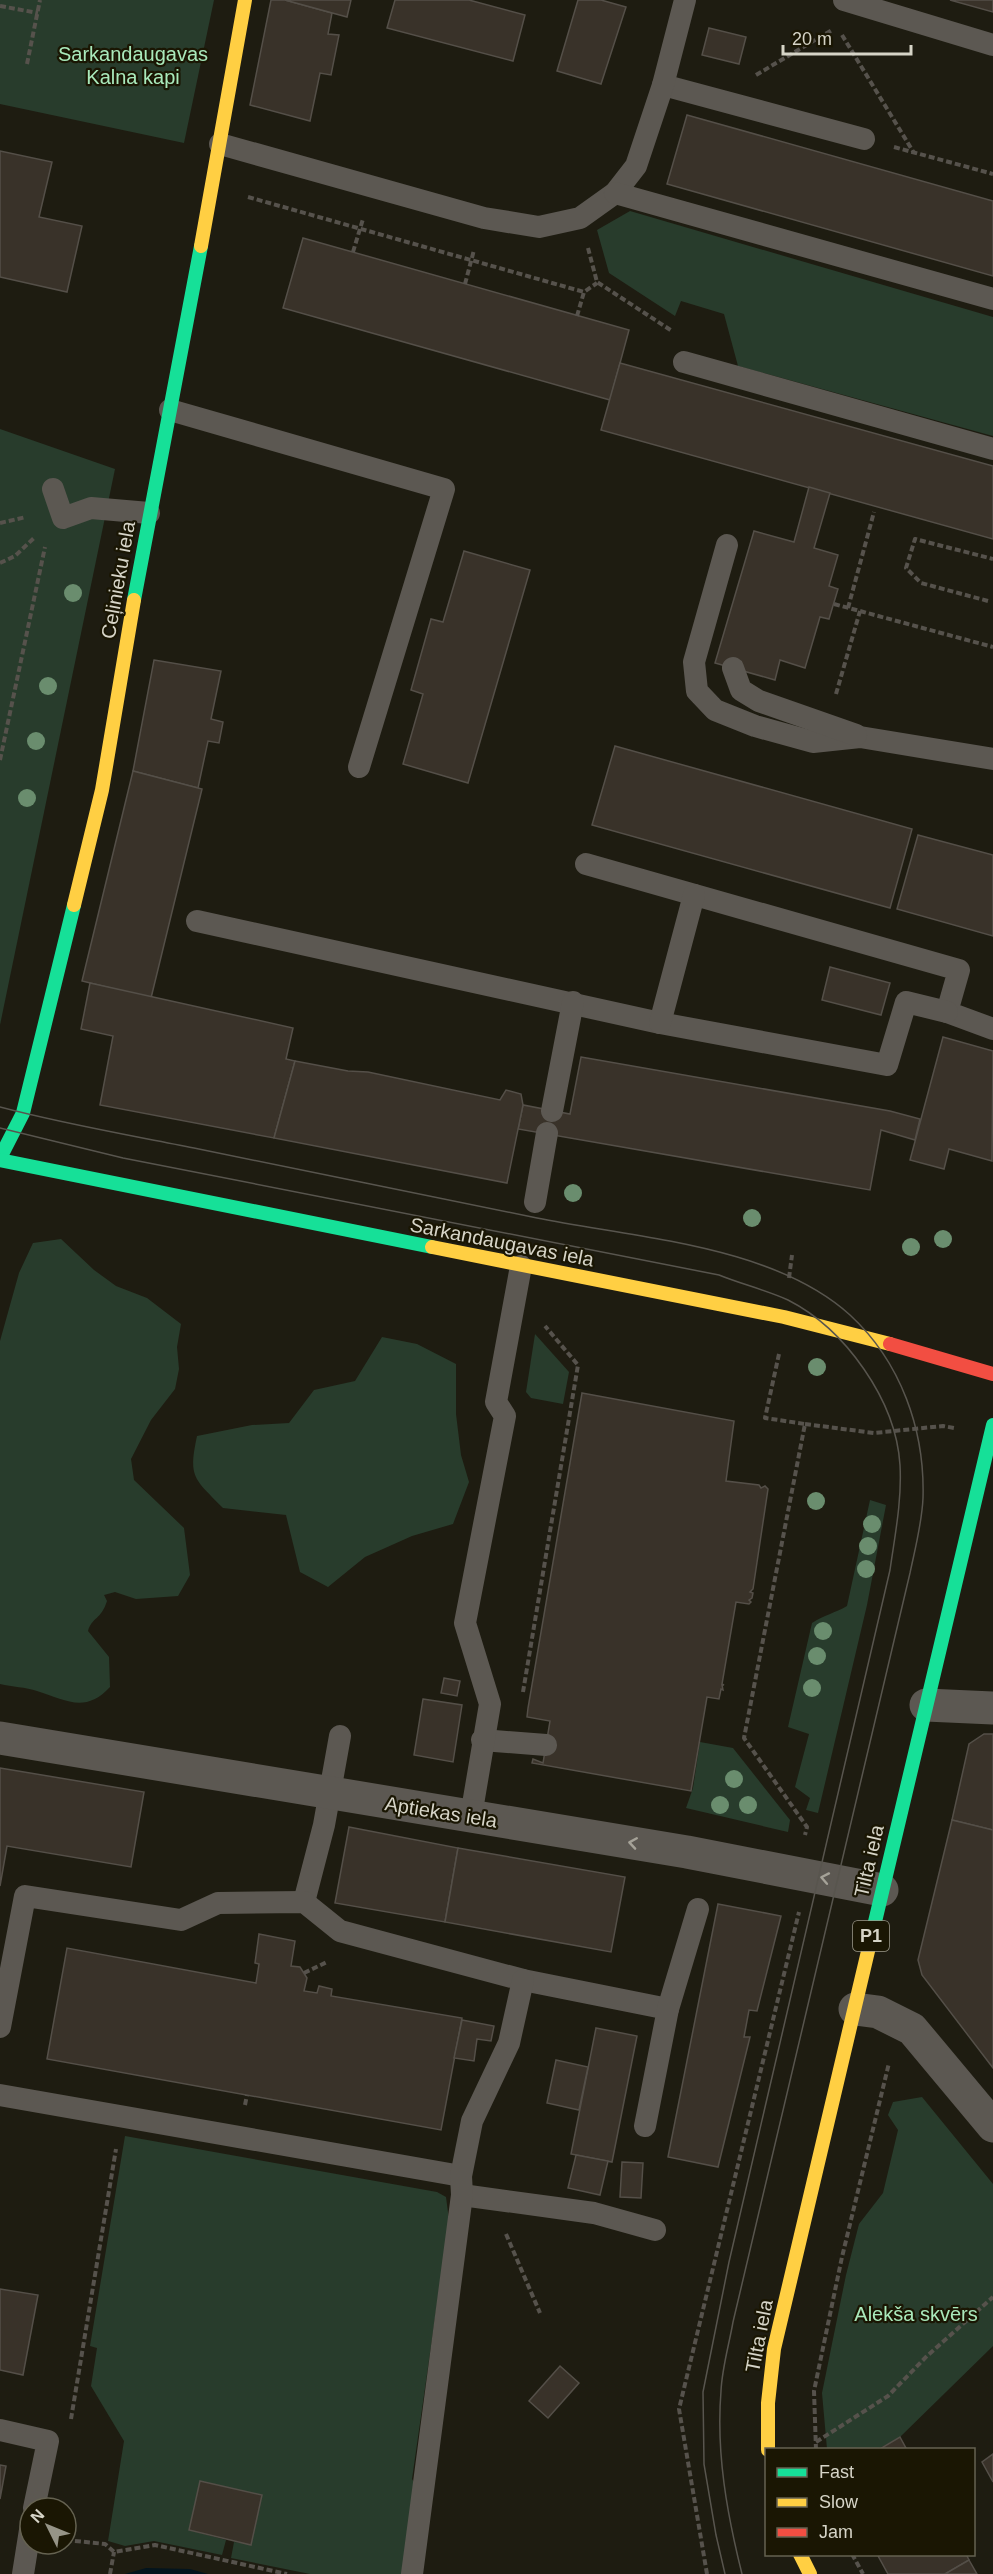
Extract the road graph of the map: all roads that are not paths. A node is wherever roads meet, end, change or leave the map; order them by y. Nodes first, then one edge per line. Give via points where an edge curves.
1 (245, 0) edge
2 (685, 0) edge
3 (844, 0) edge
4 (993, 45) edge
5 (663, 85) junction
6 (864, 139) road end
7 (220, 144) junction
8 (615, 193) junction
9 (993, 299) edge
10 (684, 362) road end
11 (170, 410) junction
12 (993, 449) edge
13 (53, 489) dead end
14 (149, 513) junction
15 (728, 545) dead end
16 (733, 668) dead end
17 (860, 737) junction
18 (993, 759) edge
19 (359, 767) dead end
20 (586, 864) dead end
21 (694, 895) junction
22 (197, 921) dead end
23 (573, 1002) junction
24 (947, 1012) junction
25 (660, 1023) junction
26 (993, 1029) edge
27 (0, 1159) edge
28 (535, 1202) dead end
29 (521, 1266) junction
30 (993, 1374) edge
31 (993, 1425) edge
32 (926, 1705) junction
33 (993, 1708) edge
34 (340, 1736) dead end
35 (0, 1738) edge
36 (482, 1740) junction
37 (537, 1744) road end
38 (330, 1794) junction
39 (471, 1816) junction
40 (882, 1890) junction
41 (304, 1902) junction
42 (698, 1909) dead end
43 (524, 1980) junction
44 (668, 2009) junction
45 (855, 2009) junction
46 (0, 2027) edge
47 (0, 2095) edge
48 (645, 2126) dead end
49 (993, 2126) edge
50 (461, 2186) junction
51 (655, 2230) dead end
52 (0, 2430) edge
53 (768, 2448) edge
54 (37, 2496) edge
55 (26, 2556) edge
56 (801, 2556) edge
57 (23, 2574) edge
58 (411, 2574) edge
59 (810, 2574) edge

1 - 7 street, Ceļinieku iela
2 - 5 lane
3 - 4 lane
5 - 6 lane
5 - 8 lane via 636,166
7 - 8 lane via 483,218 539,227 580,218
7 - 11 street, Ceļinieku iela
8 - 9 lane
10 - 12 lane
11 - 14 street, Ceļinieku iela
11 - 19 lane via 444,489
13 - 14 lane via 56,521 91,508
14 - 27 street, Ceļinieku iela via 102,790 23,1113
15 - 17 lane via 694,662 697,691 715,710 755,726 813,742
16 - 17 lane via 741,690 759,700
17 - 18 lane
20 - 21 lane
21 - 24 lane via 959,970
21 - 25 lane
22 - 23 lane
23 - 25 lane
23 - 28 lane
24 - 25 lane via 906,1002 886,1065
24 - 26 lane
27 - 29 street, Sarkandaugavas iela
29 - 30 street, Sarkandaugavas iela via 816,1324
29 - 36 lane via 496,1402 505,1416 465,1623 490,1704
31 - 32 street, Tilta iela / P1
32 - 33 street
32 - 40 street, Tilta iela / P1
34 - 38 lane
35 - 38 street, Aptiekas iela
36 - 37 lane
36 - 39 lane
38 - 39 street, Aptiekas iela
38 - 41 lane
40 -> 39 street, Aptiekas iela
40 - 45 street, Tilta iela / P1
41 - 43 lane via 340,1931
41 - 46 lane via 218,1903 181,1920 25,1896
42 - 44 lane
43 - 44 lane
43 - 50 lane via 509,2043 472,2121
44 - 48 lane
45 - 49 street via 898,2020 923,2040
45 - 53 street, Tilta iela / P1 via 774,2349
47 - 50 lane via 122,2115
50 - 51 lane via 493,2200 594,2212
50 - 58 lane
52 - 54 lane via 48,2441
55 - 57 lane
56 - 59 street

